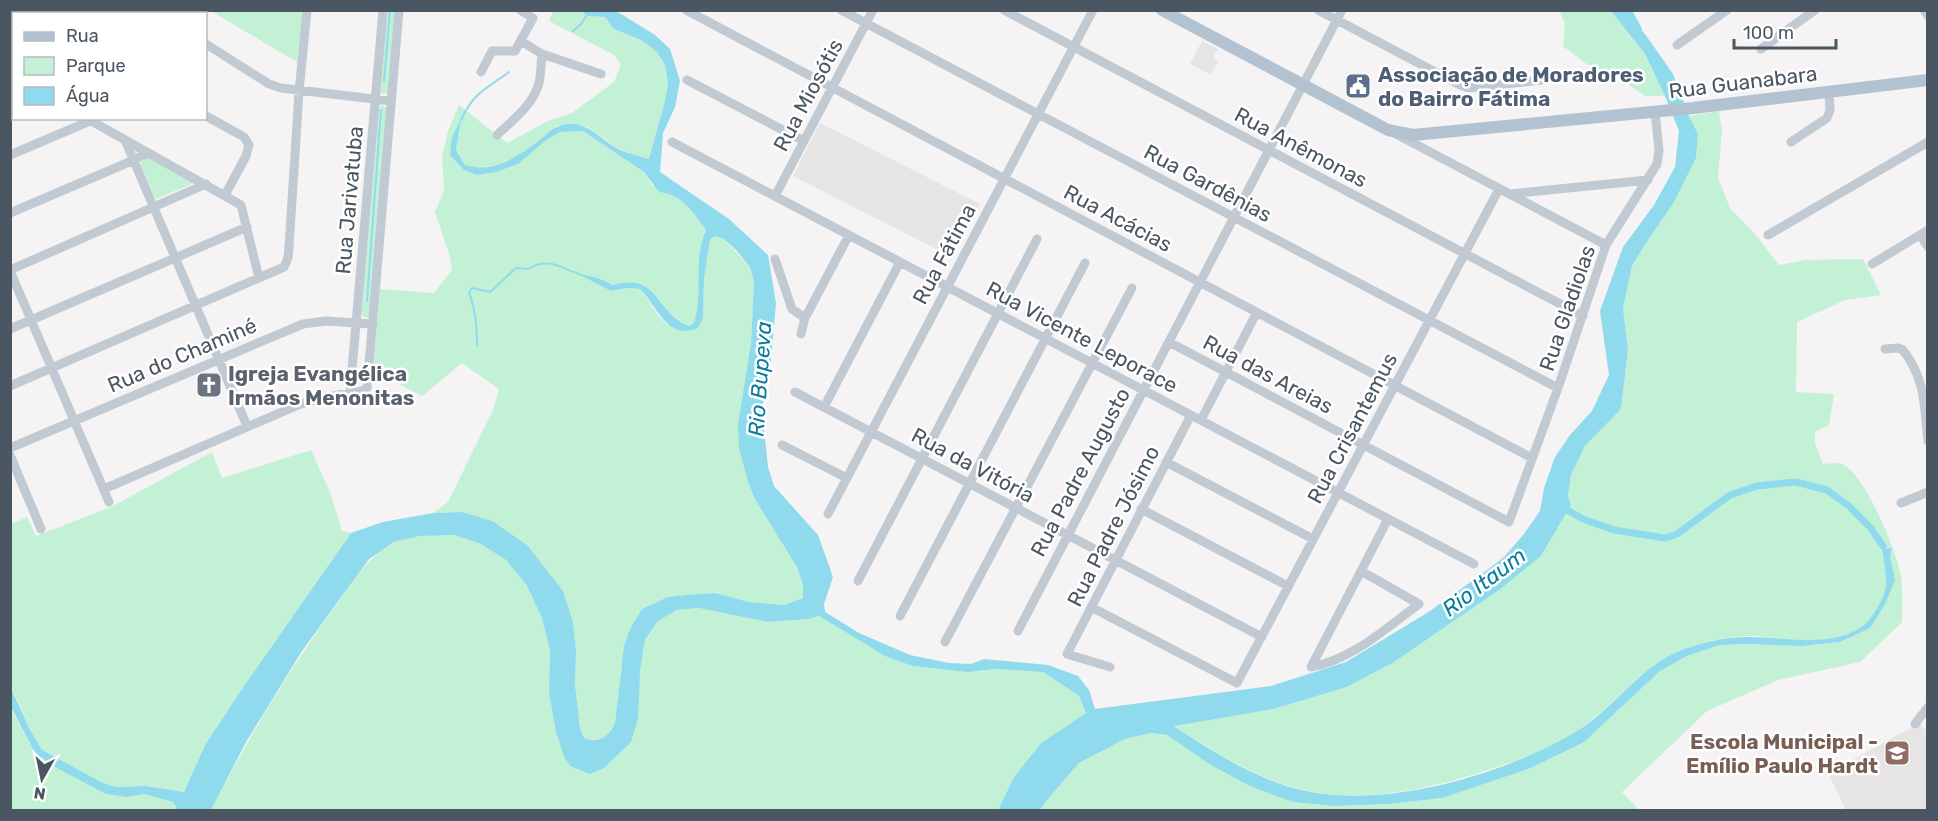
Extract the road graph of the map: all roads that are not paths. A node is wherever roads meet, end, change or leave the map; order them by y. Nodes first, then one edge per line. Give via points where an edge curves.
1 (307, 10) edge
2 (383, 10) edge
3 (399, 10) edge
4 (520, 10) edge
5 (686, 10) edge
6 (841, 10) edge
7 (873, 10) edge
8 (1004, 10) edge
9 (1093, 10) edge
10 (1162, 10) edge
11 (1318, 10) edge
12 (1342, 10) edge
13 (1727, 10) edge
14 (1815, 10) edge
15 (1924, 10) edge
16 (1928, 16) edge
17 (1336, 20) junction
18 (866, 24) junction
19 (521, 41) junction
20 (207, 45) edge
21 (1677, 45) dead end
22 (1073, 47) junction
23 (1761, 49) dead end
24 (542, 54) junction
25 (481, 72) dead end
26 (601, 74) dead end
27 (1550, 79) dead end
28 (687, 80) dead end
29 (1928, 80) edge
30 (1303, 85) junction
31 (832, 88) junction
32 (1829, 91) junction
33 (299, 92) junction
34 (375, 99) junction
35 (391, 100) junction
36 (1659, 111) junction
37 (1038, 114) junction
38 (207, 117) edge
39 (88, 120) edge
40 (92, 120) edge
41 (1388, 130) junction
42 (1432, 134) junction
43 (497, 135) dead end
44 (125, 140) junction
45 (804, 141) junction
46 (672, 142) dead end
47 (1791, 142) dead end
48 (1928, 142) edge
49 (1269, 150) junction
50 (1428, 151) junction
51 (151, 154) junction
52 (10, 155) edge
53 (134, 160) junction
54 (1004, 179) junction
55 (1648, 180) junction
56 (206, 184) junction
57 (1499, 189) junction
58 (1510, 194) junction
59 (225, 195) junction
60 (775, 196) junction
61 (154, 207) junction
62 (10, 213) edge
63 (1234, 217) junction
64 (247, 227) junction
65 (1924, 233) edge
66 (849, 235) junction
67 (1768, 235) dead end
68 (1037, 239) dead end
69 (1606, 245) junction
70 (1928, 248) edge
71 (1465, 254) junction
72 (175, 257) junction
73 (775, 259) dead end
74 (900, 262) junction
75 (1085, 263) dead end
76 (1872, 264) dead end
77 (10, 271) edge
78 (259, 278) junction
79 (1200, 282) junction
80 (948, 287) junction
81 (1132, 288) dead end
82 (196, 306) junction
83 (1257, 312) junction
84 (998, 313) junction
85 (1583, 316) junction
86 (805, 318) junction
87 (31, 320) junction
88 (1429, 320) junction
89 (356, 322) junction
90 (373, 324) junction
91 (10, 328) edge
92 (801, 334) dead end
93 (1046, 338) junction
94 (1169, 342) junction
95 (1885, 349) dead end
96 (219, 359) junction
97 (1093, 363) junction
98 (52, 368) junction
99 (1226, 372) junction
100 (1395, 385) junction
101 (10, 386) edge
102 (1925, 386) edge
103 (1558, 388) junction
104 (1144, 390) junction
105 (795, 392) dead end
106 (351, 393) junction
107 (824, 407) junction
108 (1191, 414) junction
109 (1201, 420) junction
110 (75, 421) junction
111 (247, 426) junction
112 (871, 432) junction
113 (1928, 441) edge
114 (782, 445) dead end
115 (1363, 445) junction
116 (10, 448) edge
117 (10, 455) edge
118 (1532, 458) junction
119 (922, 459) junction
120 (1166, 462) junction
121 (847, 478) junction
122 (969, 484) junction
123 (104, 489) junction
124 (1338, 492) junction
125 (1928, 492) edge
126 (109, 502) dead end
127 (1900, 504) dead end
128 (1016, 508) junction
129 (1141, 509) junction
130 (828, 514) dead end
131 (1388, 519) junction
132 (1509, 522) joint
133 (41, 529) dead end
134 (1068, 535) junction
135 (1313, 539) junction
136 (1115, 560) junction
137 (1474, 564) dead end
138 (1361, 571) junction
139 (858, 581) dead end
140 (1288, 586) junction
141 (1090, 607) junction
142 (900, 616) dead end
143 (1018, 631) dead end
144 (1262, 637) junction
145 (945, 642) dead end
146 (1110, 667) dead end
147 (1928, 707) edge
148 (1915, 724) dead end

1 - 33 street
2 - 34 street, Rua Jarivatuba
3 - 35 street, Rua Jarivatuba
4 - 19 street via 533,18
5 - 31 street, Rua Acácias
6 - 18 street, Rua Gardênias
7 - 18 street, Rua Miosótis
8 - 22 street, Rua Anêmonas
9 - 22 street, Rua Fátima
10 - 30 main road, Rua Guanabara
11 - 17 street
12 - 17 street, Rua Padre Augusto
13 - 21 street
14 - 23 street
15 - 16 street
17 - 27 street via 1468,88
17 - 30 street, Rua Padre Augusto
18 - 31 street, Rua Miosótis
18 - 37 street, Rua Gardênias
19 - 24 street
19 - 25 street via 512,52 492,51
20 - 33 street via 269,84
22 - 37 street, Rua Fátima
22 - 49 street, Rua Anêmonas
24 - 26 street
24 - 43 street via 536,92
28 - 45 street
29 - 32 main road, Rua Guanabara
30 - 41 main road, Rua Guanabara
30 - 49 street, Rua Padre Augusto
31 - 45 street, Rua Miosótis
31 - 54 street, Rua Acácias
32 - 36 main road, Rua Guanabara
32 - 47 street via 1827,118
33 - 34 street
33 - 78 street via 288,258 284,267
34 - 35 street
34 - 89 street, Rua Jarivatuba
35 - 90 street, Rua Jarivatuba
36 - 42 main road, Rua Guanabara
36 - 55 street, Rua Gladiolas via 1659,157
37 - 54 street, Rua Fátima
37 - 63 street, Rua Gardênias
38 - 59 street via 244,137 249,145
39 - 52 street
40 - 44 street
41 - 42 main road, Rua Guanabara
41 - 50 street
42 - 50 street
44 - 51 street
44 - 53 street
45 - 60 street, Rua Miosótis
46 - 60 street, Rua Vicente Leporace
48 - 67 street
49 - 63 street, Rua Padre Augusto
49 - 71 street, Rua Anêmonas
50 - 57 street
51 - 53 street
51 - 56 street
53 - 61 street
53 - 62 street
54 - 79 street, Rua Acácias
54 - 80 street, Rua Fátima
55 - 58 street
55 - 69 street, Rua Gladiolas
56 - 59 street
56 - 61 street
57 - 58 street
57 - 71 street, Rua Crisantemus
58 - 69 street
59 - 64 street via 241,205
60 - 66 street, Rua Vicente Leporace
61 - 72 street
61 - 77 street
63 - 79 street, Rua Padre Augusto
63 - 88 street, Rua Gardênias
64 - 72 street
64 - 78 street
65 - 70 street
65 - 76 street
66 - 74 street, Rua Vicente Leporace
66 - 86 street
68 - 84 street
69 - 85 street, Rua Gladiolas
71 - 85 street, Rua Anêmonas
71 - 88 street, Rua Crisantemus
72 - 82 street
72 - 87 street
73 - 86 street via 792,309
74 - 80 street, Rua Vicente Leporace
74 - 107 street
75 - 93 street
77 - 87 street
78 - 82 street
79 - 83 street, Rua Acácias
79 - 94 street, Rua Padre Augusto
80 - 84 street, Rua Vicente Leporace
80 - 112 street, Rua Fátima
81 - 97 street
82 - 96 street
82 - 98 street
83 - 99 street
83 - 100 street, Rua Acácias
84 - 93 street, Rua Vicente Leporace
84 - 119 street
85 - 103 street, Rua Gladiolas
86 - 92 street
87 - 91 street
87 - 98 street
88 - 100 street, Rua Crisantemus
88 - 103 street, Rua Gardênias
89 - 90 street, Rua do Chaminé
89 - 96 street, Rua do Chaminé via 303,324
89 - 106 street, Rua Jarivatuba
90 - 106 street, Rua Jarivatuba via 369,384 365,391
93 - 97 street, Rua Vicente Leporace
93 - 122 street
94 - 99 street, Rua das Areias
94 - 104 street, Rua Padre Augusto
95 - 102 street via 1903,350
96 - 110 street, Rua do Chaminé
96 - 111 street
97 - 104 street, Rua Vicente Leporace
97 - 128 street
98 - 101 street
98 - 110 street
99 - 109 street
99 - 115 street, Rua das Areias
100 - 115 street, Rua Crisantemus
100 - 118 street, Rua Acácias
102 - 113 street
103 - 118 street, Rua Gladiolas
104 - 108 street, Rua Vicente Leporace
104 - 134 street, Rua Padre Augusto
105 - 107 street, Rua da Vitória
106 - 111 street via 308,401
107 - 112 street, Rua da Vitória
108 - 109 street, Rua Vicente Leporace
108 - 120 street, Rua Padre Jósimo
109 - 124 street, Rua Vicente Leporace
110 - 116 street, Rua do Chaminé
110 - 123 street
111 - 123 street
112 - 119 street, Rua da Vitória
112 - 121 street, Rua Fátima
114 - 121 street
115 - 124 street, Rua Crisantemus
115 - 132 street, Rua das Areias
117 - 133 street
118 - 132 street, Rua Gladiolas
119 - 122 street, Rua da Vitória
119 - 139 street
120 - 129 street, Rua Padre Jósimo
120 - 135 street
121 - 130 street, Rua Fátima
122 - 128 street, Rua da Vitória
122 - 142 street
123 - 126 street
124 - 131 street, Rua Vicente Leporace
124 - 135 street, Rua Crisantemus
125 - 127 street
128 - 134 street, Rua da Vitória
128 - 145 street
129 - 136 street, Rua Padre Jósimo
129 - 140 street
131 - 137 street, Rua Vicente Leporace
131 - 138 street
134 - 136 street, Rua da Vitória
134 - 143 street, Rua Padre Augusto
135 - 140 street, Rua Crisantemus
136 - 141 street, Rua Padre Jósimo
136 - 144 street, Rua da Vitória
138 - 138 street via 1311,667 1355,650 1419,604
140 - 144 street, Rua Crisantemus
141 - 144 street, Rua Crisantemus via 1237,683
141 - 146 street, Rua Padre Jósimo via 1067,654
147 - 148 street

